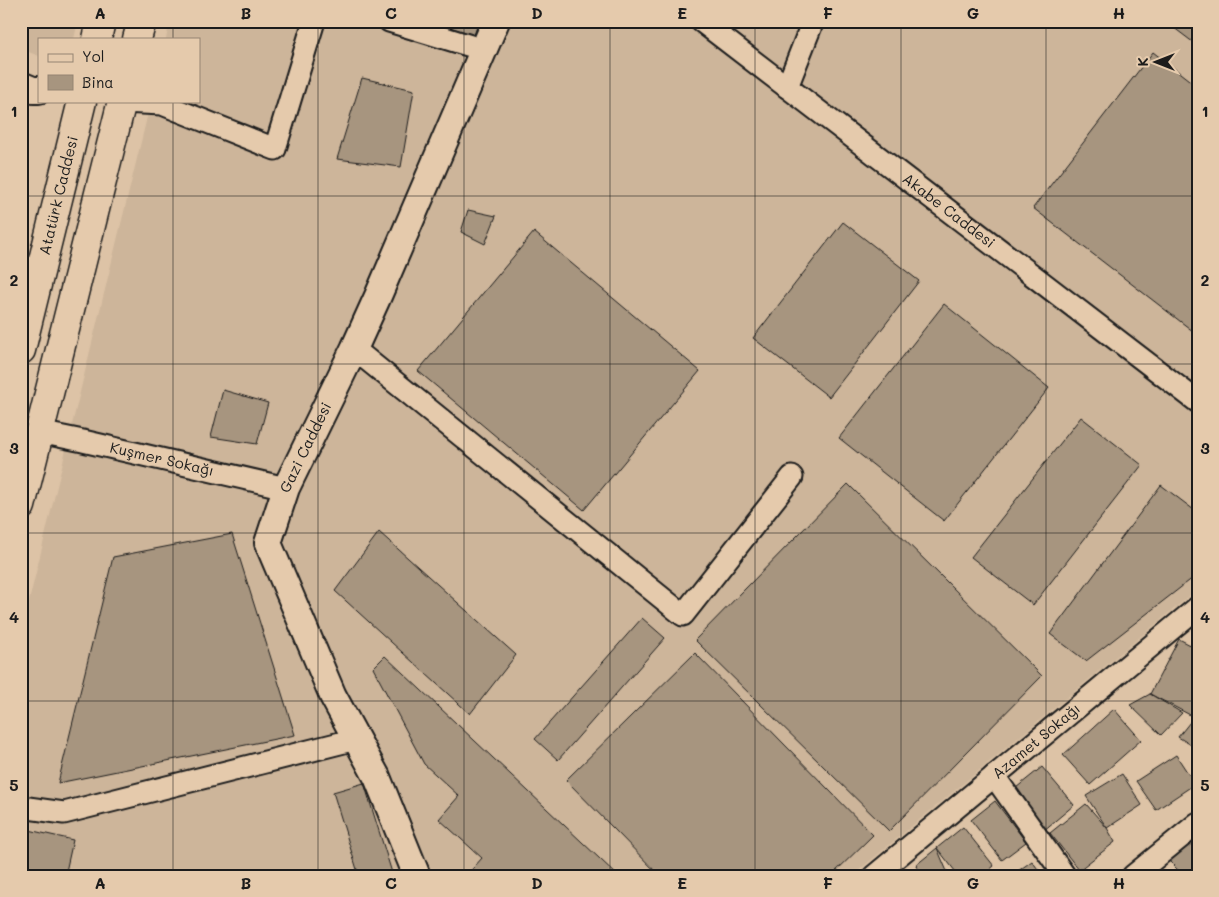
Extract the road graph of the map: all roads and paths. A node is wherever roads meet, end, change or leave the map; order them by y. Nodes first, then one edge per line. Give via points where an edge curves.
1 (101, 21) edge
2 (142, 21) edge
3 (314, 21) edge
4 (389, 21) edge
5 (496, 21) edge
6 (701, 21) edge
7 (813, 21) edge
8 (97, 38) edge
9 (138, 38) edge
10 (484, 50) junction
11 (21, 85) edge
12 (787, 87) junction
13 (38, 90) edge
14 (82, 102) edge
15 (119, 102) edge
16 (354, 349) junction
17 (21, 350) edge
18 (1198, 402) edge
19 (39, 432) junction
20 (792, 477) dead end
21 (286, 488) junction
22 (21, 506) edge
23 (1198, 606) edge
24 (356, 739) junction
25 (994, 776) junction
26 (21, 807) edge
27 (1198, 823) edge
28 (417, 876) edge
29 (874, 876) edge
30 (1065, 876) edge
31 (1134, 876) edge

1 - 8 main road
2 - 9 main road
3 - 15 street via 275,149 162,104
4 - 10 street
5 - 10 street, Gazi Caddesi
6 - 12 street, Akabe Caddesi
7 - 12 street
10 - 16 street, Gazi Caddesi
11 - 13 street
12 - 18 street, Akabe Caddesi
14 - 17 main road, Atatürk Caddesi
15 - 19 main road
16 - 20 street via 683,615
16 - 21 street, Gazi Caddesi
19 - 21 street, Kuşmer Sokağı
19 - 22 main road
21 - 24 street, Gazi Caddesi via 268,544 333,696
23 - 25 street, Azamet Sokağı
24 - 26 street via 64,813
24 - 28 street, Gazi Caddesi via 377,777
25 - 29 street, Azamet Sokağı
25 - 30 street
27 - 31 street

